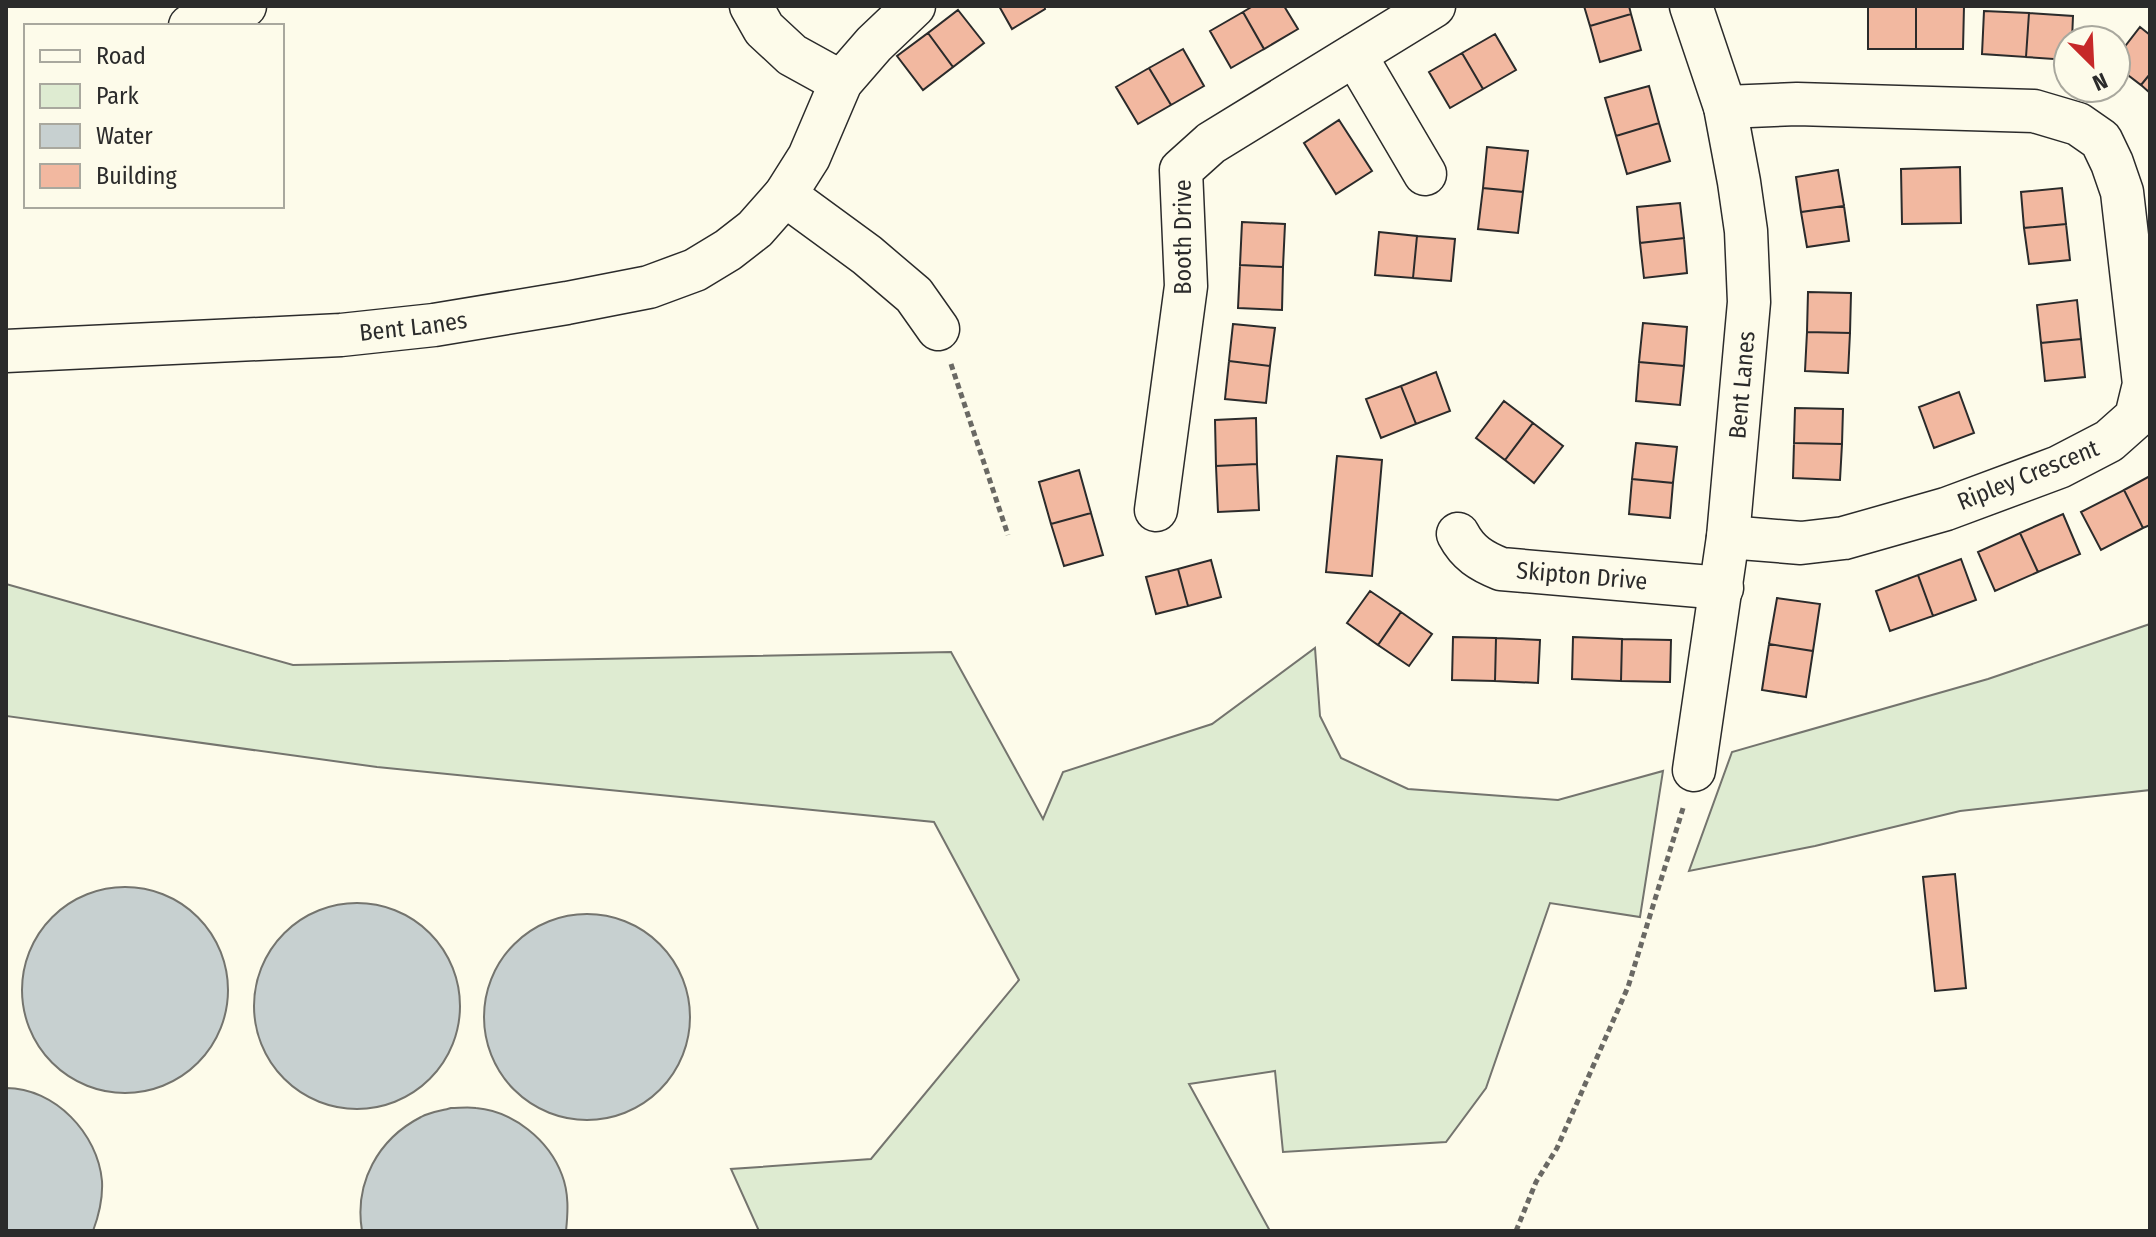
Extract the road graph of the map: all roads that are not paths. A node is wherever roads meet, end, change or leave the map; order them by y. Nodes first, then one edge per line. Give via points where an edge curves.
1 (245, 6) edge
2 (751, 6) edge
3 (914, 6) edge
4 (1434, 6) edge
5 (1691, 6) edge
6 (196, 24) edge
7 (1355, 55) junction
8 (841, 82) junction
9 (1725, 107) junction
10 (1425, 174) dead end
11 (785, 195) junction
12 (938, 329) road end
13 (6, 351) edge
14 (1156, 510) dead end
15 (1458, 534) dead end
16 (1728, 537) junction
17 (1722, 588) junction
18 (1694, 770) road end

1 - 6 street
2 - 8 street via 764,29 792,55
3 - 8 street, Bent Lanes
4 - 7 street, Booth Drive
5 - 9 street, Bent Lanes
7 - 10 street
7 - 14 street, Booth Drive via 1211,143 1181,170 1186,286
8 - 11 street, Bent Lanes via 809,157
9 - 16 street, Bent Lanes via 1746,231 1749,302
9 - 16 street, Ripley Crescent via 2034,111 2078,124 2101,140 2122,192 2144,384 2136,417 2109,441 2059,467 1946,509 1815,542
11 - 12 street via 914,295
11 - 13 street, Bent Lanes via 728,250 695,270 649,287 434,325 341,335
15 - 17 street, Skipton Drive via 1466,549 1501,569
16 - 17 street, Bent Lanes
17 - 18 street, Bent Lanes

